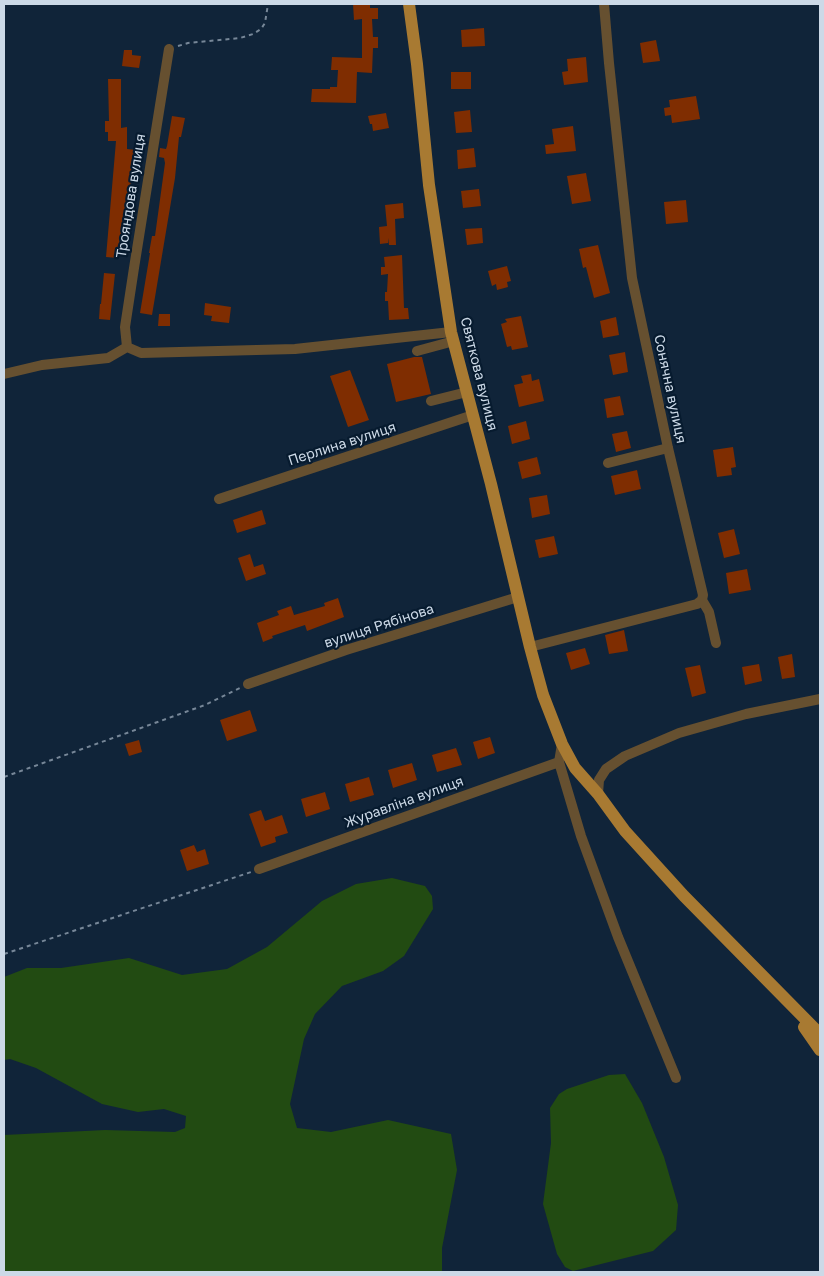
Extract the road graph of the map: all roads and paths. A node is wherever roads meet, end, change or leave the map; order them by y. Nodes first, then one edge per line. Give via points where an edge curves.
1 (268, 4) edge
2 (408, 4) edge
3 (604, 4) edge
4 (169, 49) joint
5 (453, 337) junction
6 (127, 347) junction
7 (417, 351) dead end
8 (4, 374) edge
9 (467, 392) junction
10 (432, 400) dead end
11 (473, 414) junction
12 (668, 448) junction
13 (608, 463) dead end
14 (220, 499) dead end
15 (518, 597) junction
16 (702, 600) junction
17 (716, 643) dead end
18 (530, 647) junction
19 (248, 684) joint
20 (820, 699) edge
21 (562, 744) junction
22 (559, 762) junction
23 (4, 777) edge
24 (598, 794) junction
25 (259, 869) joint
26 (4, 954) edge
27 (784, 998) junction
28 (820, 1026) edge
29 (820, 1034) edge
30 (820, 1050) edge
31 (676, 1078) dead end

1 - 4 path via 265,23 253,34 188,43
2 - 5 main road, Святкова вулиця via 429,185
3 - 12 street, Сонячна вулиця via 632,278
4 - 6 street, Трояндова вулиця via 135,259 126,327
5 - 6 street via 295,349 141,353
5 - 7 street
5 - 9 main road, Святкова вулиця
6 - 8 street via 108,358 42,365
9 - 10 street
9 - 11 main road, Святкова вулиця
11 - 14 street, Перлина вулиця
11 - 15 main road, Святкова вулиця
12 - 13 street
12 - 16 street, Сонячна вулиця
15 - 18 main road, Святкова вулиця
15 - 19 street, вулиця Рябінова
16 - 17 street, Сонячна вулиця via 709,612
16 - 18 street via 697,604
18 - 21 main road, Святкова вулиця via 543,695
19 - 23 path via 205,705
20 - 24 street via 746,714 679,733 624,756 606,769 599,780
21 - 22 street
21 - 24 main road, Святкова вулиця via 575,768
22 - 25 street, Журавліна вулиця
22 - 31 street via 581,836 618,937
24 - 27 main road, Святкова вулиця via 625,831 684,896
25 - 26 path
27 - 28 main road
27 - 29 main road
27 - 30 main road

